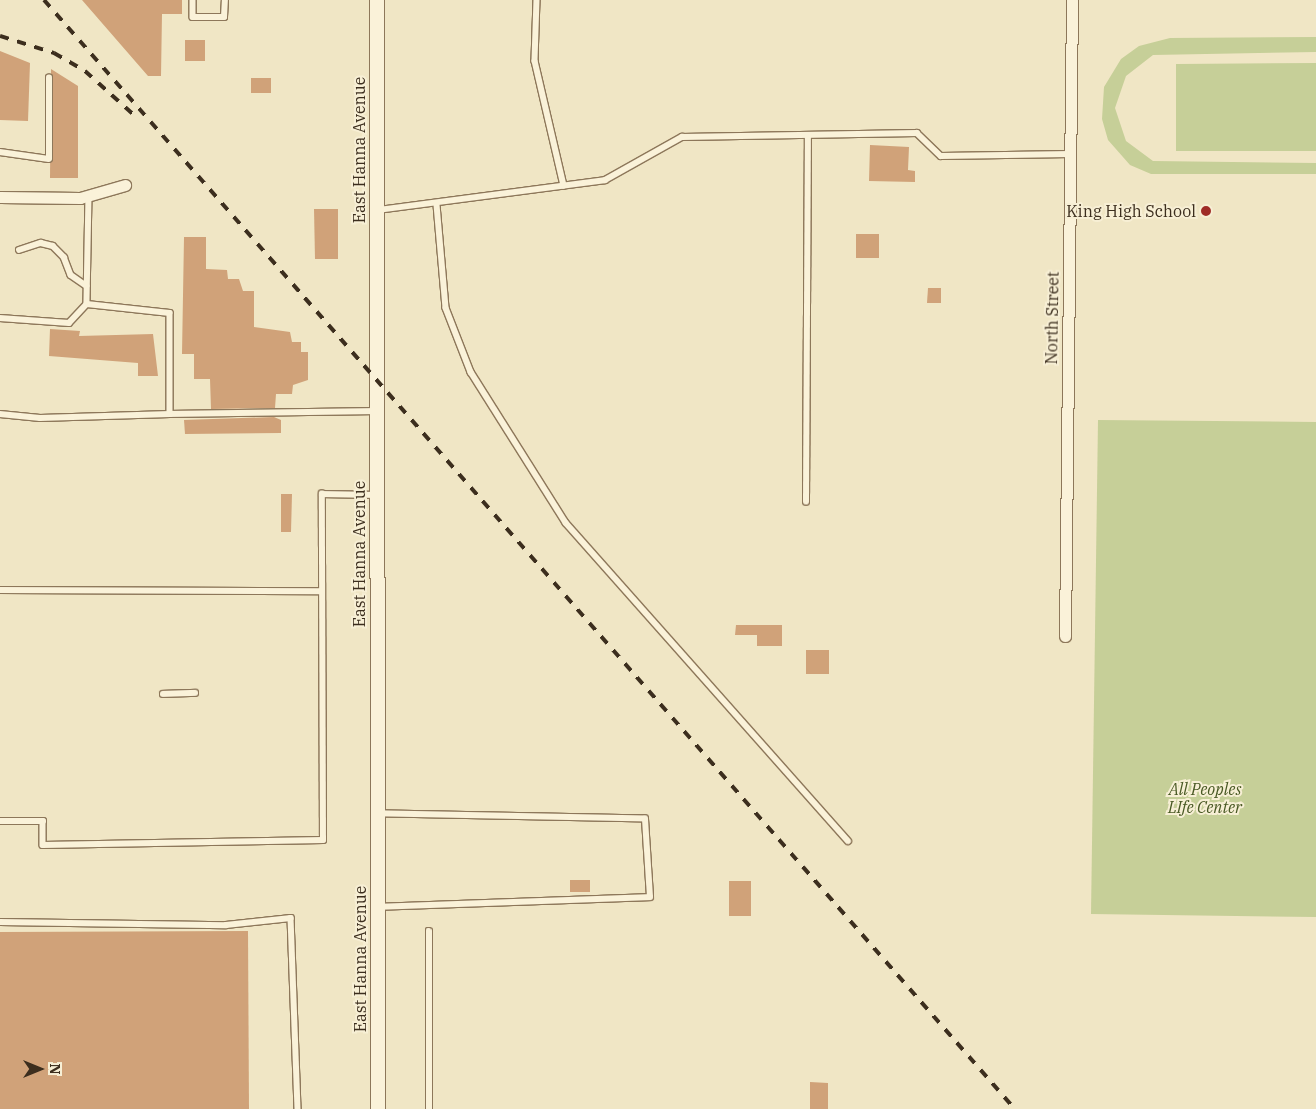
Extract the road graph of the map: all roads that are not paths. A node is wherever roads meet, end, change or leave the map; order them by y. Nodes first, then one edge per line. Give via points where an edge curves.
1 (193, 0) edge
2 (224, 0) edge
3 (377, 0) edge
4 (537, 0) edge
5 (1072, 0) edge
6 (49, 78) dead end
7 (808, 137) junction
8 (0, 152) edge
9 (1070, 154) junction
10 (125, 185) dead end
11 (564, 186) junction
12 (89, 196) junction
13 (0, 197) edge
14 (437, 205) junction
15 (376, 210) junction
16 (19, 250) dead end
17 (87, 286) junction
18 (87, 304) junction
19 (0, 318) edge
20 (378, 411) junction
21 (0, 414) edge
22 (170, 414) junction
23 (376, 495) junction
24 (806, 502) dead end
25 (0, 590) edge
26 (321, 590) junction
27 (1065, 636) dead end
28 (195, 693) dead end
29 (163, 694) dead end
30 (377, 814) junction
31 (0, 821) edge
32 (848, 841) dead end
33 (377, 907) junction
34 (0, 922) edge
35 (429, 931) dead end
36 (298, 1109) edge
37 (378, 1109) edge
38 (429, 1109) edge

1 - 2 lane via 193,17 224,17
3 - 15 street, East Hanna Avenue
4 - 11 lane via 535,61
5 - 9 street, North Street
6 - 8 lane via 48,159
7 - 9 lane via 917,134 941,156
7 - 11 lane via 682,137 605,180
7 - 24 lane
9 - 27 street, North Street
10 - 12 street
11 - 14 lane
12 - 13 street
12 - 17 lane
14 - 15 lane
14 - 32 lane via 446,308 471,372 566,524
15 - 20 street, East Hanna Avenue
16 - 17 lane via 41,243 53,246 64,257 71,275
17 - 18 lane
18 - 19 lane via 68,323
18 - 22 lane via 170,313
20 - 22 lane
20 - 23 street, East Hanna Avenue
21 - 22 lane via 40,418
23 - 26 lane via 322,494
23 - 30 street, East Hanna Avenue
25 - 26 lane
26 - 31 lane via 323,840 43,845 43,821
28 - 29 lane
30 - 33 street, East Hanna Avenue
30 - 33 lane via 645,819 650,897
33 - 37 street, East Hanna Avenue
34 - 36 lane via 226,925 291,918
35 - 38 lane

